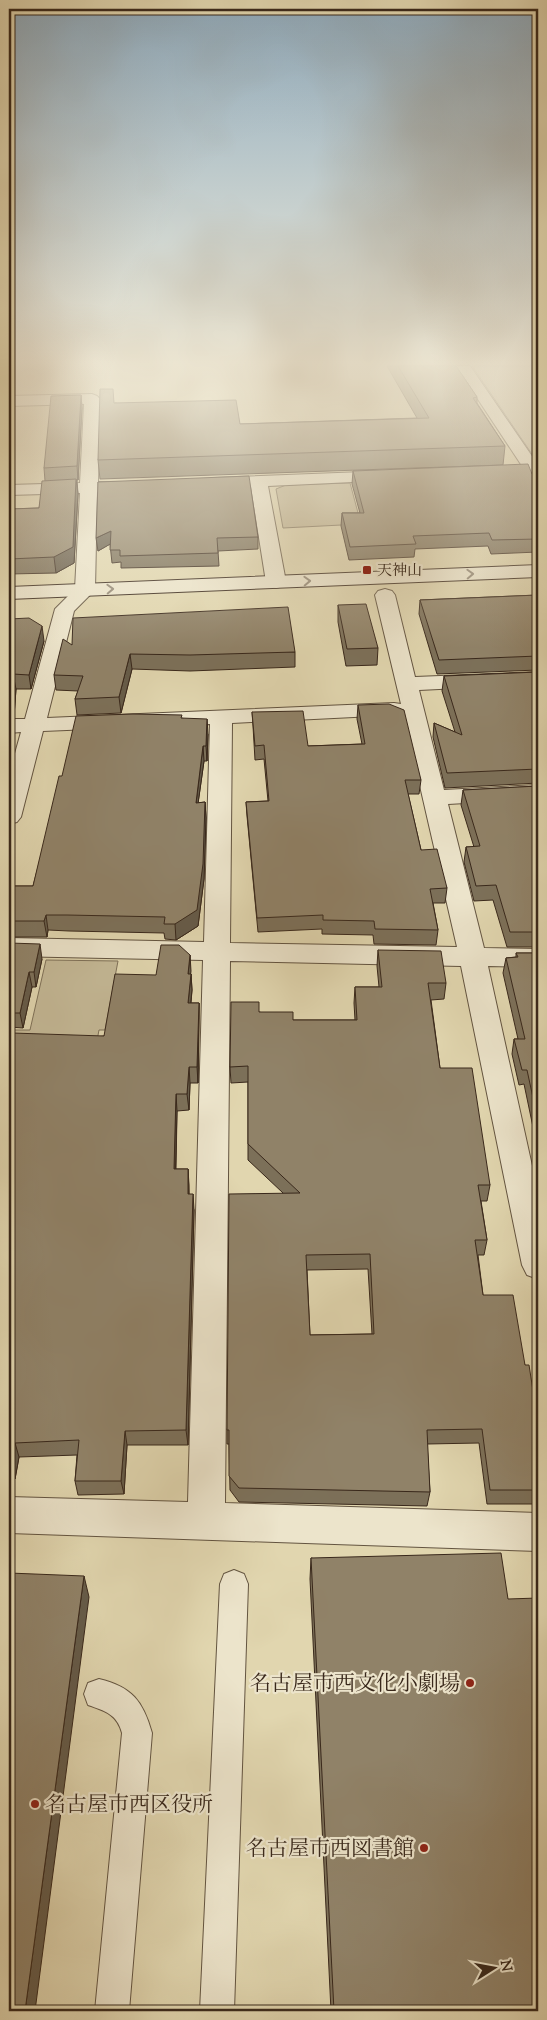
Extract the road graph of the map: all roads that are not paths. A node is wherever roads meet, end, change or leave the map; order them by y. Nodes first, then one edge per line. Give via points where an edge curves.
1 (89, 460) edge
2 (527, 460) edge
3 (474, 473) edge
4 (536, 474) edge
5 (406, 476) edge
6 (259, 482) junction
7 (193, 484) edge
8 (154, 485) edge
9 (88, 488) junction
10 (9, 490) edge
11 (538, 571) edge
12 (276, 582) junction
13 (538, 589) edge
14 (85, 590) junction
15 (9, 593) edge
16 (385, 595) junction
17 (65, 608) junction
18 (9, 611) edge
19 (538, 678) edge
20 (410, 696) junction
21 (221, 716) junction
22 (34, 725) junction
23 (9, 726) edge
24 (538, 792) edge
25 (434, 798) junction
26 (9, 817) edge
27 (9, 948) edge
28 (217, 952) junction
29 (473, 956) junction
30 (538, 958) edge
31 (538, 1265) edge
32 (9, 1515) edge
33 (206, 1522) junction
34 (538, 1532) edge
35 (234, 1584) dead end
36 (100, 1694) dead end
37 (112, 2011) edge
38 (217, 2011) edge

1 - 9 street
2 - 4 street
3 - 4 street
5 - 6 street
6 - 7 street
6 - 12 street
8 - 9 street
9 - 10 street
9 - 14 street
12 -> 11 street
14 -> 12 street
13 - 16 street
14 - 15 street
14 - 17 street
16 - 17 street
16 - 20 street
17 - 18 street
17 - 22 street
19 - 20 street
20 - 21 street
20 - 25 street
21 - 22 street
21 - 28 street
22 - 23 street
22 - 26 street
24 - 25 street
25 - 29 street
27 - 28 street
28 - 29 street
28 - 33 street
29 - 30 street
29 - 31 street
32 - 33 street
33 - 34 street
35 - 38 lane
36 - 37 lane via 112,1696 122,1704 133,1718 137,1733

